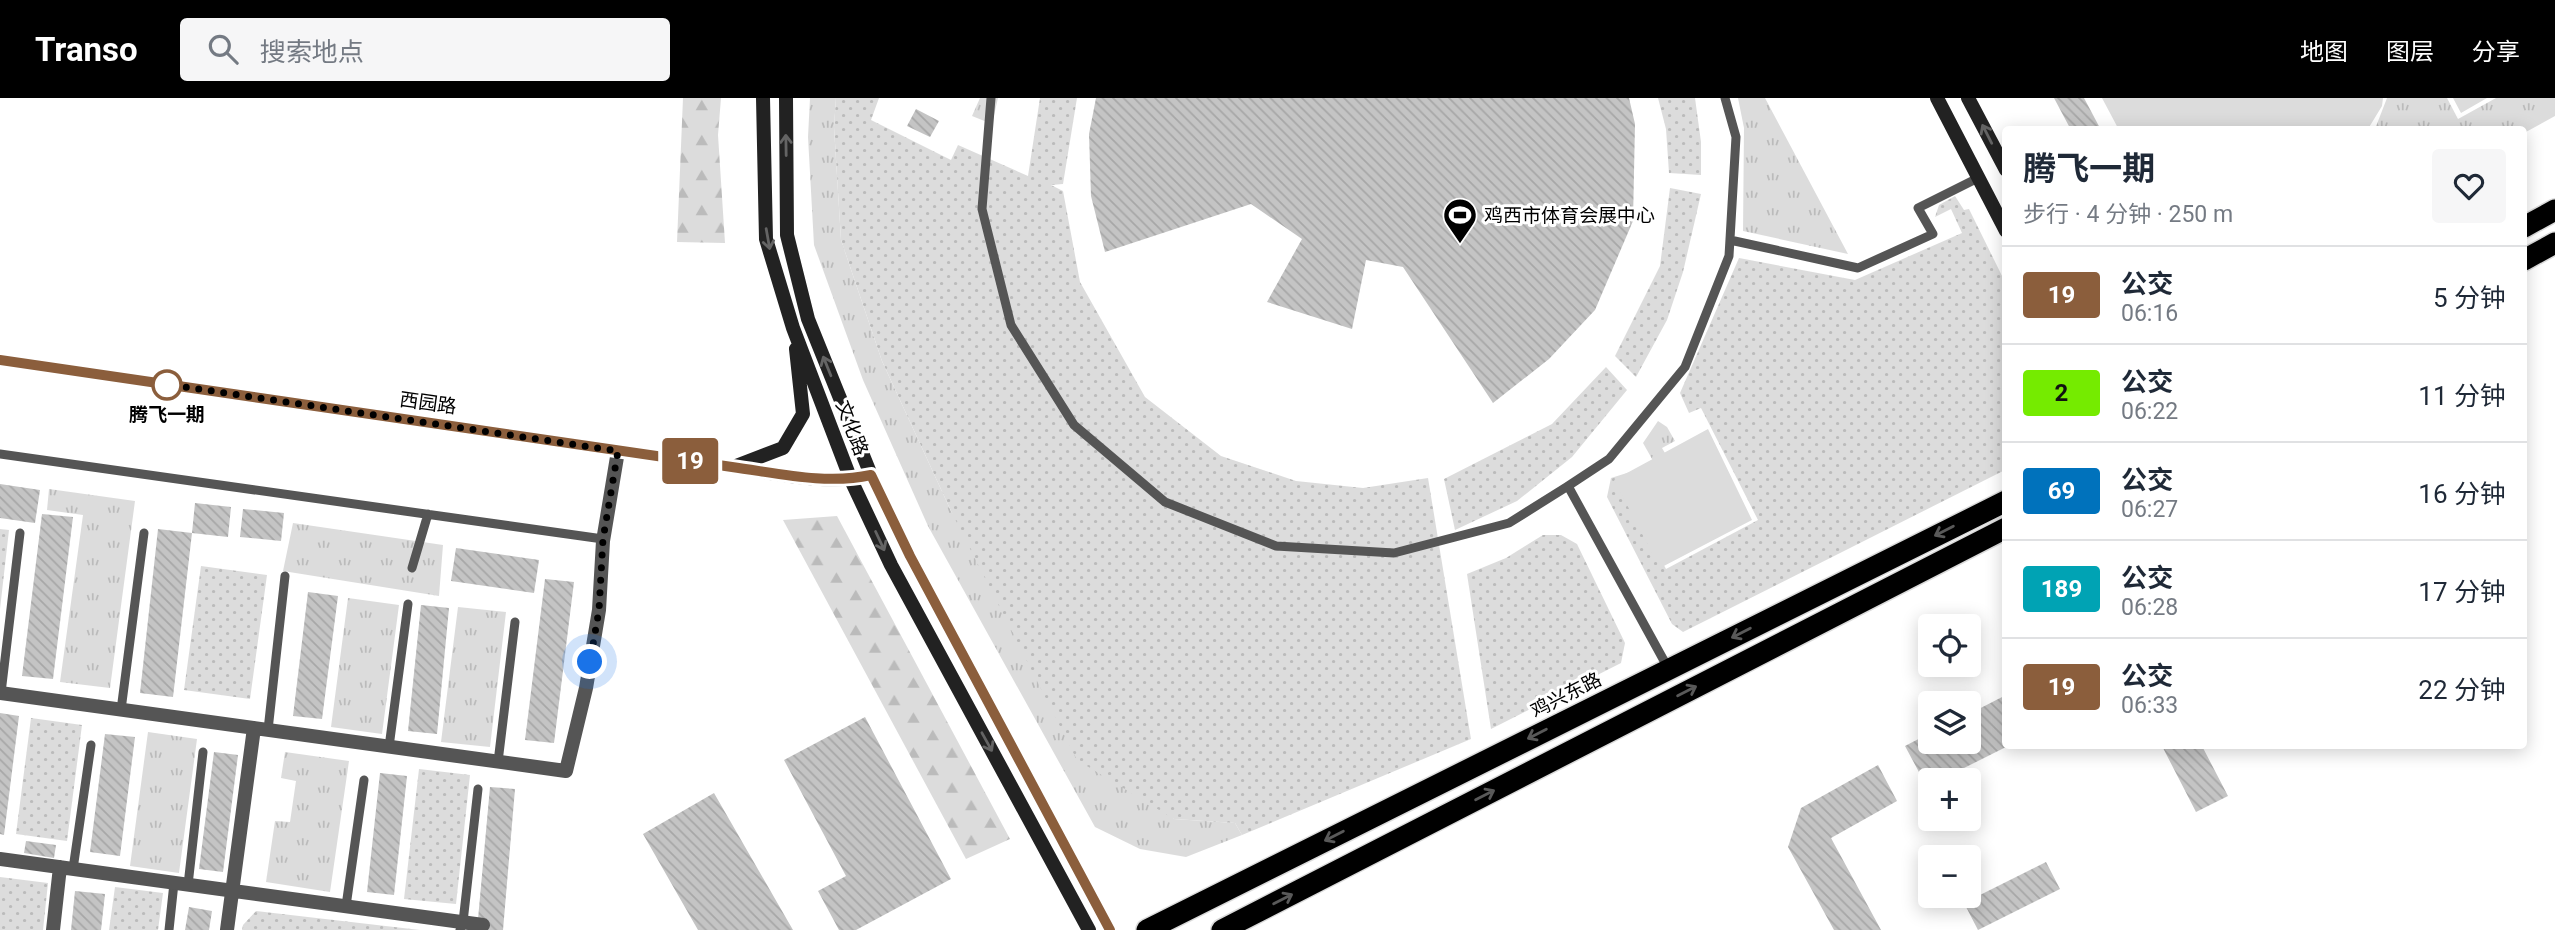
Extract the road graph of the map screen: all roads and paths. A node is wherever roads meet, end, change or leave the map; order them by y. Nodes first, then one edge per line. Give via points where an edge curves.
1 (763, 98) edge
2 (786, 98) edge
3 (991, 98) edge
4 (1725, 98) edge
5 (1937, 98) edge
6 (1968, 98) edge
7 (2002, 162) edge
8 (1979, 178) junction
9 (2555, 210) edge
10 (2002, 224) edge
11 (2527, 225) edge
12 (1730, 240) junction
13 (2555, 243) edge
14 (2527, 258) edge
15 (793, 328) junction
16 (0, 360) edge
17 (618, 451) junction
18 (0, 454) edge
19 (732, 467) junction
20 (871, 475) junction
21 (851, 480) junction
22 (1568, 486) junction
23 (2002, 502) edge
24 (428, 514) junction
25 (2002, 530) edge
26 (20, 533) dead end
27 (144, 533) dead end
28 (603, 539) junction
29 (412, 568) dead end
30 (285, 576) dead end
31 (408, 604) dead end
32 (515, 622) dead end
33 (1668, 669) junction
34 (0, 693) edge
35 (121, 710) junction
36 (261, 729) junction
37 (92, 745) dead end
38 (389, 747) junction
39 (203, 752) dead end
40 (498, 762) junction
41 (364, 779) dead end
42 (478, 789) dead end
43 (0, 859) edge
44 (67, 868) junction
45 (181, 884) junction
46 (233, 891) junction
47 (346, 906) junction
48 (483, 925) dead end
49 (462, 926) edge
50 (53, 930) edge
51 (169, 930) edge
52 (227, 930) edge
53 (1089, 930) edge
54 (1111, 930) edge
55 (1147, 930) edge
56 (1222, 930) edge

1 -> 15 main road, 文化路 via 766,239
20 -> 2 main road, 文化路 via 808,319 787,236
3 - 22 lane via 982,209 1011,325 1074,425 1165,502 1276,545 1394,553 1509,523
4 - 12 lane via 1736,137
5 - 8 main road
7 -> 6 main road
8 - 10 main road
8 - 12 lane via 1918,208 1933,234 1858,268
9 - 11 highway
12 - 22 lane via 1729,256 1685,367 1609,459
13 - 14 highway
15 - 19 main road via 803,414 783,448
15 - 21 main road, 文化路
16 - 17 main road, 西园路
17 - 19 main road, 西园路
17 - 28 street
18 - 24 lane
19 - 21 main road, 西园路
20 - 21 main road
20 - 54 main road, 文化路
21 -> 53 main road, 文化路 via 891,565
22 - 33 lane
23 -> 33 highway, 鸡兴东路
24 - 28 lane
24 - 29 lane
56 -> 25 highway
26 - 34 lane
27 - 35 lane
28 - 40 street via 599,610 566,771
30 - 36 lane
31 - 38 lane
32 - 40 lane
33 -> 55 highway, 鸡兴东路
34 - 35 street
35 - 36 street
36 - 38 street
36 - 46 street
37 - 44 lane
38 - 40 street
39 - 45 lane
41 - 47 lane
42 - 49 lane
43 - 44 street
44 - 45 street
44 - 50 street
45 - 46 street
45 - 51 lane
46 - 47 street
46 - 52 street
47 - 49 street
48 - 49 street

